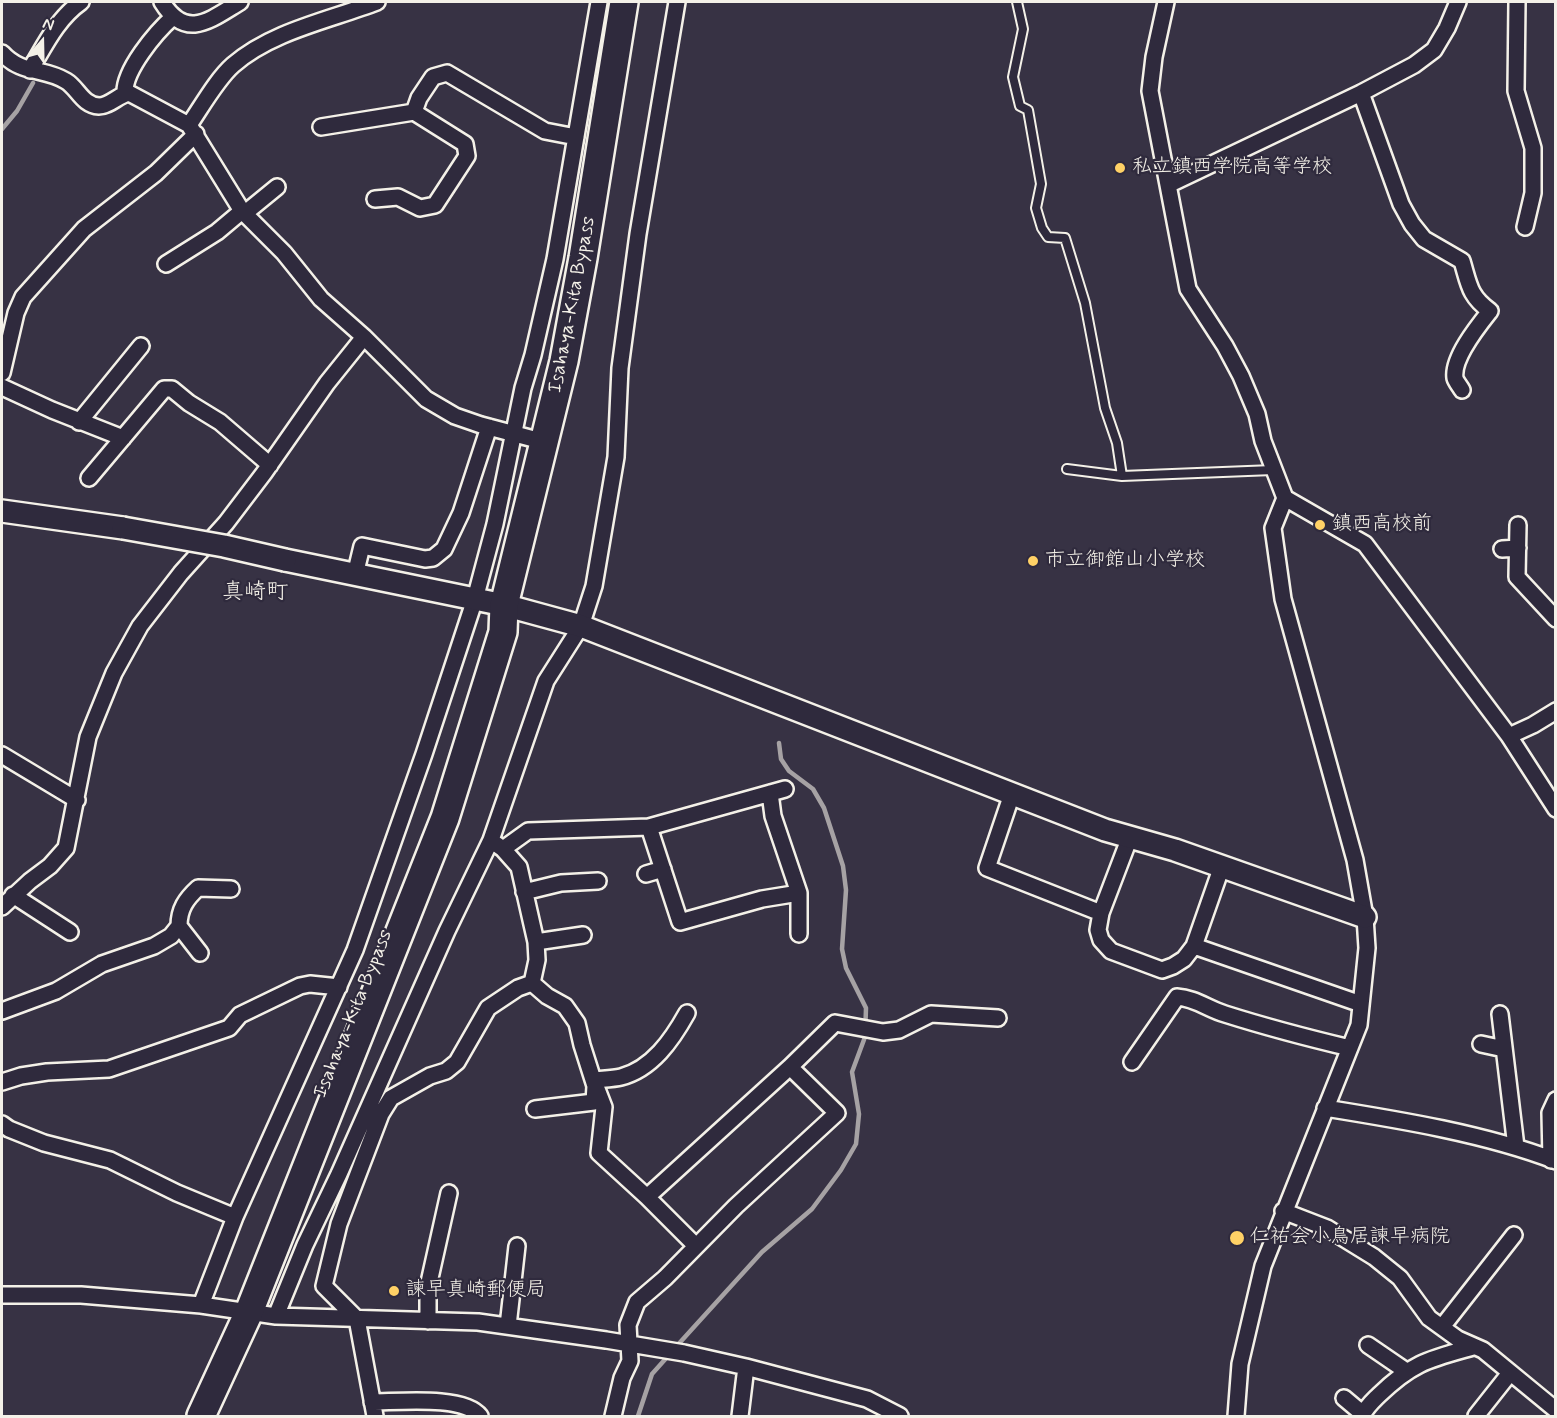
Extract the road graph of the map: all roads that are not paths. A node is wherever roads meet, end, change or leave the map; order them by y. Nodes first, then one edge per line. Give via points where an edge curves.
1 (81, 2) edge
2 (162, 2) edge
3 (240, 2) edge
4 (377, 2) edge
5 (599, 2) edge
6 (624, 2) edge
7 (677, 2) edge
8 (1017, 2) edge
9 (1166, 2) edge
10 (1458, 2) edge
11 (1517, 2) edge
12 (173, 17) junction
13 (2, 53) edge
14 (30, 70) junction
15 (1361, 93) junction
16 (125, 94) junction
17 (414, 112) junction
18 (321, 127) dead end
19 (192, 130) junction
20 (576, 137) junction
21 (1168, 185) junction
22 (277, 187) dead end
23 (375, 198) dead end
24 (243, 212) junction
25 (1525, 227) dead end
26 (166, 264) dead end
27 (364, 337) junction
28 (141, 346) dead end
29 (2, 373) edge
30 (2, 387) edge
31 (1462, 390) dead end
32 (80, 422) junction
33 (489, 428) junction
34 (514, 434) junction
35 (123, 438) junction
36 (545, 442) junction
37 (270, 465) junction
38 (1067, 469) dead end
39 (1274, 470) junction
40 (1122, 476) junction
41 (89, 478) dead end
42 (1285, 498) junction
43 (2, 511) edge
44 (1518, 525) dead end
45 (1518, 548) junction
46 (1502, 549) dead end
47 (355, 574) junction
48 (475, 599) junction
49 (525, 610) junction
50 (1556, 619) edge
51 (581, 626) junction
52 (1556, 711) edge
53 (1509, 736) junction
54 (2, 756) edge
55 (1012, 794) junction
56 (77, 800) junction
57 (1556, 809) edge
58 (649, 827) junction
59 (1130, 837) junction
60 (497, 845) junction
61 (1222, 866) junction
62 (663, 869) junction
63 (645, 874) dead end
64 (590, 877) dead end
65 (231, 889) dead end
66 (524, 892) junction
67 (799, 893) junction
68 (13, 895) junction
69 (2, 907) edge
70 (1101, 914) junction
71 (1365, 916) junction
72 (179, 926) junction
73 (70, 932) dead end
74 (798, 934) dead end
75 (583, 935) dead end
76 (536, 942) junction
77 (1194, 946) junction
78 (200, 953) dead end
79 (532, 983) junction
80 (339, 987) junction
81 (1361, 1004) junction
82 (2, 1011) edge
83 (687, 1014) dead end
84 (1500, 1014) dead end
85 (998, 1018) dead end
86 (1481, 1044) dead end
87 (1350, 1048) junction
88 (1504, 1049) junction
89 (1132, 1062) dead end
90 (790, 1067) junction
91 (2, 1082) edge
92 (594, 1083) junction
93 (1556, 1100) edge
94 (1325, 1108) junction
95 (535, 1109) dead end
96 (2, 1124) edge
97 (1516, 1147) junction
98 (1553, 1160) edge
99 (449, 1192) dead end
100 (646, 1197) junction
101 (1283, 1211) junction
102 (235, 1217) junction
103 (1514, 1235) dead end
104 (517, 1246) dead end
105 (696, 1246) junction
106 (2, 1295) edge
107 (201, 1305) junction
108 (240, 1311) junction
109 (276, 1316) junction
110 (357, 1319) junction
111 (428, 1321) junction
112 (508, 1326) junction
113 (1442, 1327) junction
114 (629, 1343) junction
115 (1368, 1344) dead end
116 (1473, 1347) junction
117 (746, 1367) junction
118 (1406, 1371) junction
119 (1510, 1373) junction
120 (1344, 1398) dead end
121 (1554, 1407) edge
122 (374, 1409) edge
123 (1363, 1415) edge
124 (182, 1416) edge
125 (201, 1416) edge
126 (480, 1416) edge
127 (613, 1416) edge
128 (740, 1416) edge
129 (900, 1416) edge
130 (1236, 1416) edge
131 (1476, 1416) edge

1 - 14 street via 59,21
2 - 12 street
3 - 12 street via 199,24
4 - 19 street via 281,37 242,59 225,75
5 - 20 street
6 - 36 highway, Isahaya-Kita Bypass via 583,258
7 - 51 street via 633,268 620,368 616,457 594,586
8 - 40 lane via 1023,29 1013,77 1020,106 1028,110 1040,173 1036,208 1048,237 1065,238 1085,303
9 - 21 street via 1150,91
10 - 15 street via 1434,50
11 - 25 street via 1516,91 1533,148 1533,193
12 - 16 street via 131,70
13 - 14 street via 18,67
14 - 16 street via 65,80 96,106
15 - 21 street
15 - 31 street via 1412,224 1424,238 1462,261 1471,292 1490,311 1473,332 1456,368 1455,380
16 - 19 street via 133,94
17 - 18 street
17 - 20 street via 433,77 447,73 545,131
17 - 23 street via 465,144 467,156 435,205 420,208 398,197
19 - 24 street
19 - 29 street via 156,173 84,229 23,297
20 - 34 street via 555,259
21 - 39 street via 1188,289 1241,376
22 - 24 street
24 - 26 street
24 - 27 street via 284,253 321,299
27 - 33 street via 426,399 455,416
27 - 37 street
28 - 32 street
30 - 32 street
32 - 35 street
33 - 34 street
33 - 47 street via 461,513 444,549 425,559 362,546
34 - 36 street
34 - 48 street
35 - 37 street via 164,389 172,389 220,422
35 - 41 street
36 - 49 highway, Isahaya-Kita Bypass
37 - 56 street via 140,626 114,673 88,737
38 - 40 lane
39 - 40 lane
39 - 42 street
42 - 53 street via 1365,544
42 - 71 street via 1273,528 1283,599 1355,860
43 - 47 street, bridge via 224,546
44 - 45 street
45 - 46 street
45 - 50 street via 1517,576
47 - 48 street
48 - 49 street
48 - 80 street via 384,869
49 - 51 street
49 - 108 highway, Isahaya-Kita Bypass via 488,627 432,812
51 - 55 street
51 - 60 street via 546,681
52 - 53 street
53 - 57 street
54 - 56 street
55 - 59 street
55 - 70 street via 987,868
56 - 68 street via 66,848
58 - 60 street via 528,831
58 - 62 street
58 - 67 street via 778,791 773,816
59 - 61 street
59 - 70 street
60 - 66 street via 519,867
60 - 109 street via 447,931
61 - 71 street
61 - 77 street
62 - 63 street
62 - 67 street via 680,922
64 - 66 street
65 - 72 street via 198,888 186,899
66 - 76 street
67 - 74 street
68 - 69 street
68 - 73 street
70 - 77 street via 1098,930 1111,951 1162,970 1184,959
71 - 81 street via 1367,948
72 - 78 street
72 - 82 street via 154,946 102,964 56,991
75 - 76 street
76 - 79 street
77 - 81 street
79 - 92 street via 566,1006 577,1023
79 - 110 street via 488,1008 457,1062 391,1098 381,1114 339,1224 324,1286
80 - 91 street via 300,986 240,1015 228,1028 109,1069 47,1072
80 - 102 street
81 - 87 street via 1359,1025
83 - 92 street via 672,1039 649,1062 622,1077
84 - 88 street
85 - 90 street via 931,1014 900,1030 883,1032 835,1023
86 - 88 street
87 - 89 street via 1246,1021 1177,997
87 - 94 street
88 - 97 street
90 - 100 street
90 - 105 street via 837,1113
92 - 95 street via 594,1102
92 - 100 street via 604,1107 599,1154
93 - 98 street via 1550,1113
94 - 97 street
94 - 101 street
96 - 102 street via 44,1143 110,1160
97 - 98 street
99 - 111 street via 428,1287
100 - 105 street
101 - 113 street via 1327,1228 1374,1257 1400,1278 1429,1318
101 - 130 street via 1247,1328
102 - 107 street
103 - 113 street
104 - 112 street
105 - 114 street via 637,1302 628,1324
106 - 107 street via 81,1295
107 - 108 street
108 - 109 street
108 - 124 highway, Isahaya-Kita Bypass
108 - 125 highway, Isahaya-Kita Bypass
109 - 110 street
110 - 111 street
110 - 122 street
111 - 112 street
112 - 114 street
113 - 116 street
114 - 117 street
114 - 127 street via 630,1361
115 - 118 street
116 - 118 street via 1425,1360
116 - 119 street via 1483,1350
117 - 128 street
117 - 129 street via 867,1399
118 - 123 street
119 - 121 street
119 - 131 street
120 - 123 street
122 - 126 street via 444,1402 467,1407

